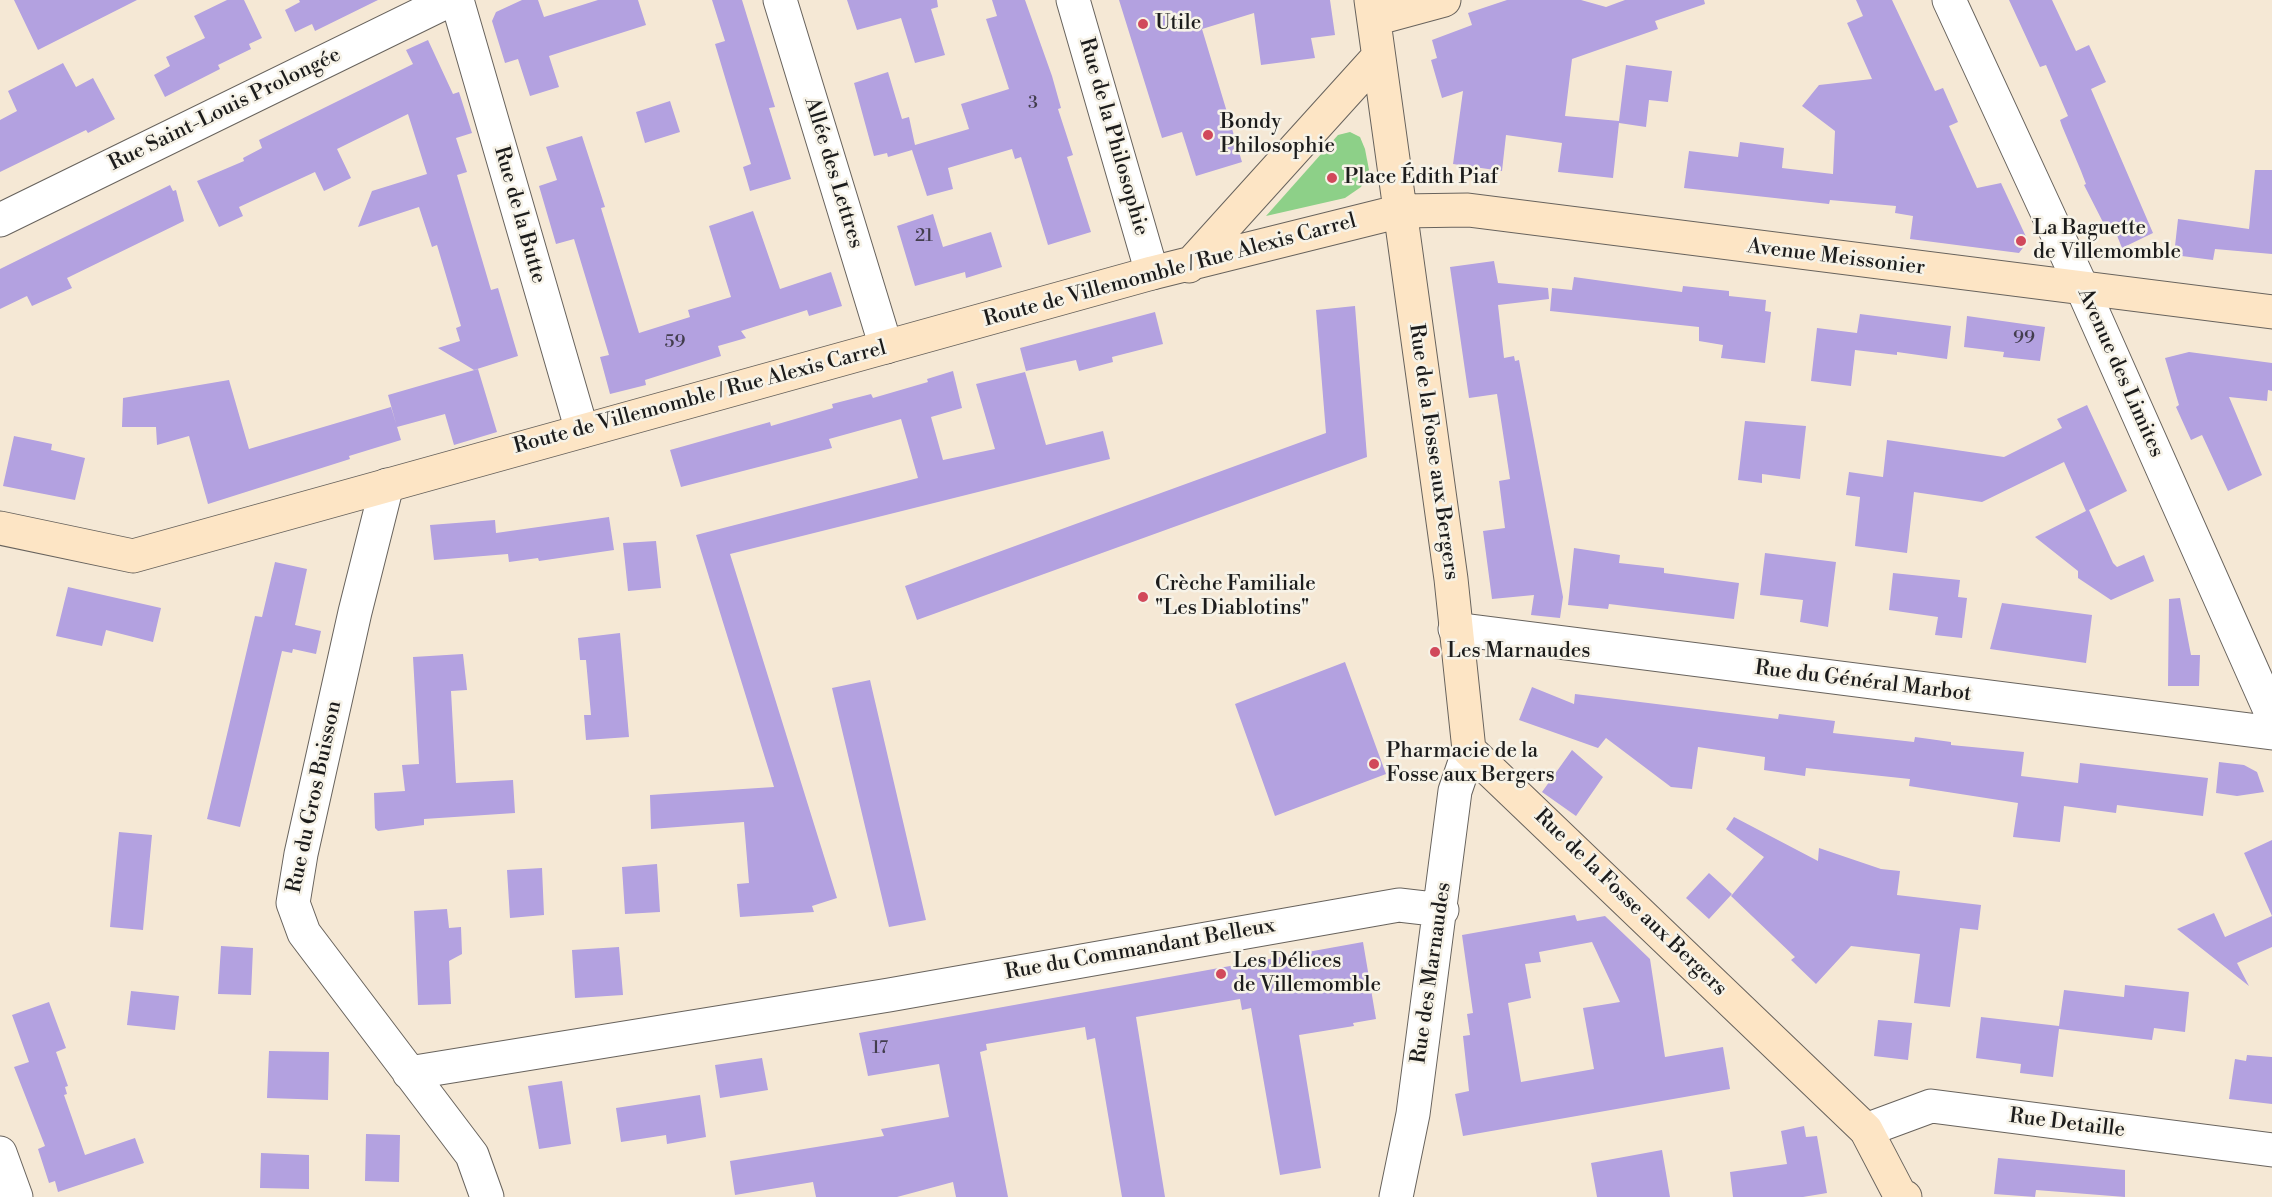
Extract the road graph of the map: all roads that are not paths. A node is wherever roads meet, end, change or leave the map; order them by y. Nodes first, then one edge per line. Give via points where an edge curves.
1 (450, 0) edge
2 (456, 0) edge
3 (780, 0) edge
4 (1073, 0) edge
5 (1444, 0) edge
6 (1949, 0) edge
7 (1372, 10) edge
8 (1378, 57) junction
9 (1401, 210) junction
10 (0, 220) edge
11 (1189, 266) junction
12 (1152, 273) junction
13 (2084, 290) junction
14 (2272, 312) edge
15 (886, 347) junction
16 (582, 431) junction
17 (387, 485) junction
18 (0, 528) edge
19 (1455, 629) junction
20 (2272, 715) edge
21 (2272, 733) edge
22 (1469, 750) junction
23 (1442, 910) junction
24 (409, 1073) junction
25 (1866, 1130) junction
26 (2272, 1150) edge
27 (0, 1153) edge
28 (1901, 1196) edge
29 (15, 1197) edge
30 (487, 1197) edge
31 (1396, 1197) edge

1 - 10 street, Rue Saint-Louis Prolongée
2 - 16 street, Rue de la Butte
3 - 15 street, Allée des Lettres
4 - 12 street, Rue de la Philosophie
5 - 7 street
6 - 13 street, Avenue des Limites
7 - 8 street, Rue de la Fosse aux Bergers
8 - 9 street, Rue de la Fosse aux Bergers
8 - 11 street
9 - 11 street, Route de Villemomble / Rue Alexis Carrel
9 - 13 street, Avenue Meissonier via 1468,210
9 - 19 street, Rue de la Fosse aux Bergers
11 - 12 street, Route de Villemomble / Rue Alexis Carrel
12 - 15 street, Route de Villemomble / Rue Alexis Carrel
13 - 14 street, Avenue Meissonier
13 - 20 street, Avenue des Limites
15 - 16 street, Route de Villemomble / Rue Alexis Carrel
16 - 17 street, Route de Villemomble / Rue Alexis Carrel
17 - 18 street, Route de Villemomble / Rue Alexis Carrel via 133,556
17 - 24 street, Rue du Gros Buisson via 355,612 293,903 304,933
19 - 21 street, Rue du Général Marbot
19 - 22 street, Rue de la Fosse aux Bergers
22 - 23 street, Rue des Marnaudes via 1455,791
22 - 25 street, Rue de la Fosse aux Bergers
23 - 24 street, Rue du Commandant Belleux via 1399,905
23 - 31 street, Rue des Marnaudes via 1413,1114
24 - 30 street, Rue du Gros Buisson via 472,1155
25 - 26 street, Rue Detaille via 1931,1106
25 - 28 street, Rue de la Fosse aux Bergers
27 - 29 street

